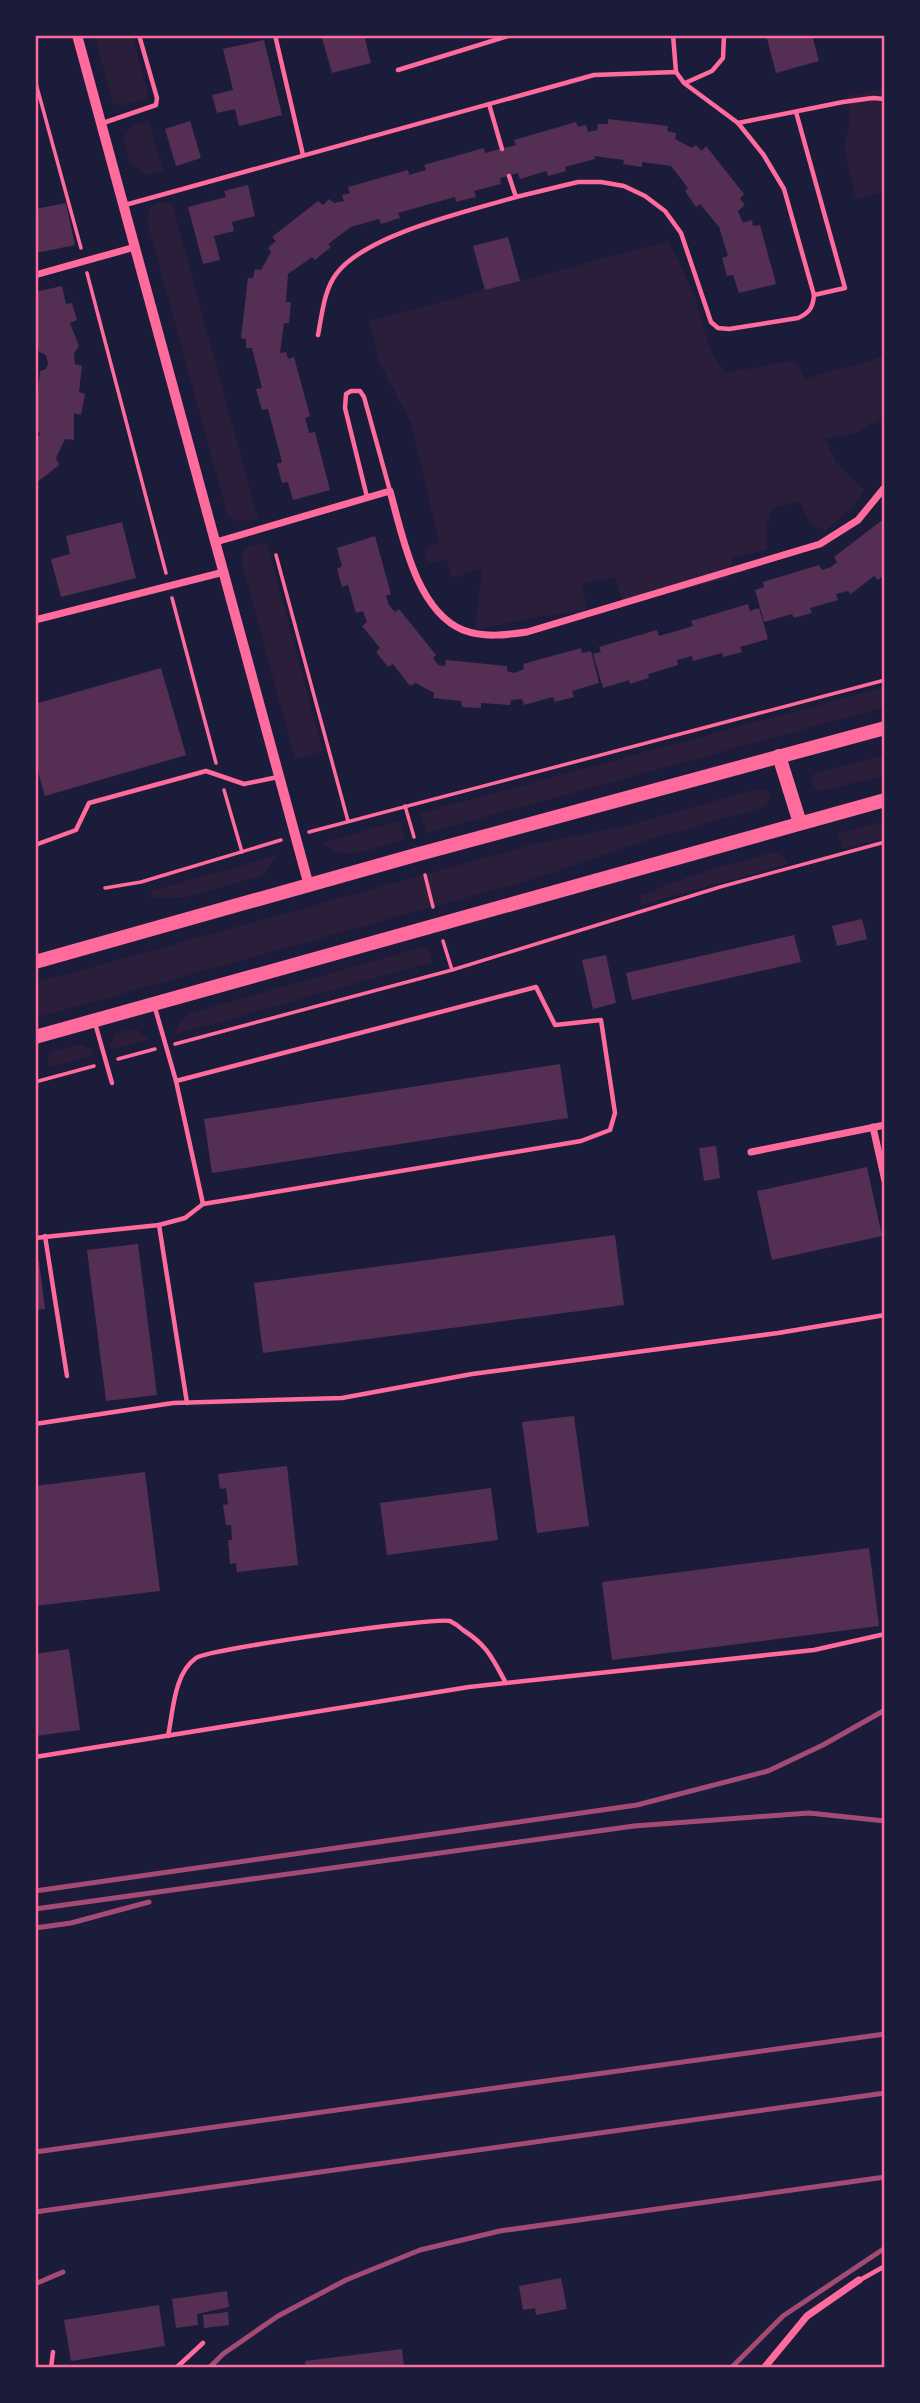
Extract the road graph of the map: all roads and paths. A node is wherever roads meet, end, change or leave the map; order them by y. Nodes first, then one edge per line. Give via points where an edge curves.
1 (77, 35) edge
2 (139, 35) edge
3 (275, 35) edge
4 (511, 35) edge
5 (673, 35) edge
6 (724, 35) edge
7 (398, 70) dead end
8 (676, 72) junction
9 (35, 80) edge
10 (684, 83) junction
11 (885, 99) edge
12 (489, 104) junction
13 (796, 111) junction
14 (738, 122) junction
15 (101, 124) junction
16 (502, 149) dead end
17 (303, 155) junction
18 (509, 176) dead end
19 (516, 197) junction
20 (124, 205) junction
21 (135, 247) junction
22 (84, 261) junction
23 (35, 275) edge
24 (814, 295) junction
25 (318, 335) dead end
26 (885, 487) edge
27 (390, 491) junction
28 (368, 497) junction
29 (216, 542) junction
30 (276, 555) dead end
31 (224, 572) junction
32 (169, 586) junction
33 (35, 620) edge
34 (885, 680) edge
35 (885, 728) edge
36 (779, 756) junction
37 (219, 774) junction
38 (278, 777) junction
39 (885, 800) edge
40 (405, 806) junction
41 (348, 821) junction
42 (800, 822) junction
43 (294, 837) junction
44 (414, 837) dead end
45 (885, 842) edge
46 (35, 845) edge
47 (242, 852) junction
48 (425, 875) dead end
49 (309, 886) junction
50 (104, 888) dead end
51 (433, 907) dead end
52 (443, 939) dead end
53 (35, 962) edge
54 (452, 970) junction
55 (154, 1005) junction
56 (95, 1021) junction
57 (35, 1037) edge
58 (166, 1046) junction
59 (106, 1063) junction
60 (35, 1082) edge
61 (176, 1082) junction
62 (112, 1083) dead end
63 (885, 1125) edge
64 (873, 1127) junction
65 (751, 1152) dead end
66 (885, 1181) edge
67 (203, 1204) junction
68 (159, 1224) junction
69 (45, 1236) junction
70 (35, 1238) edge
71 (885, 1315) edge
72 (67, 1376) dead end
73 (187, 1403) junction
74 (35, 1424) edge
75 (885, 1634) edge
76 (506, 1683) junction
77 (168, 1736) junction
78 (35, 1757) edge
79 (885, 2266) edge
80 (859, 2280) joint
81 (203, 2343) dead end
82 (53, 2353) dead end
83 (51, 2368) edge
84 (176, 2368) edge
85 (764, 2368) edge

1 - 15 street
2 - 15 lane via 156,105
3 - 17 lane
4 - 7 lane
5 - 8 lane
6 - 10 lane via 723,58 712,71
8 - 10 lane
8 - 12 lane via 594,75
9 - 22 path
10 - 14 lane
11 - 13 lane
12 - 16 lane
12 - 17 lane
13 - 14 lane
13 - 24 lane via 845,288
14 - 24 lane via 784,189
15 - 20 street
17 - 20 lane
18 - 19 lane
19 - 24 lane via 578,182 624,186 645,196 666,211 681,233 710,322 718,328 798,318 808,313
19 - 25 lane via 438,220 355,256 336,273 325,298
20 - 21 street
21 - 22 street
21 - 29 street
22 - 23 street
22 - 32 path
26 - 27 street via 858,520 820,544 527,632 494,636 463,630 436,611 421,587
27 - 28 street
27 - 28 lane via 364,397 360,391 351,391 346,394 345,408
28 - 29 street
29 - 31 street
30 - 41 path
31 - 32 street
31 - 38 street
32 - 33 street
32 - 37 path
34 - 40 path
35 - 36 highway
36 - 42 highway
36 - 49 highway
37 - 38 lane via 244,784
37 - 46 lane via 206,771 89,803 76,830
37 - 47 path
38 - 43 street
39 - 42 highway
40 - 41 path
40 - 44 path
41 - 43 path
42 - 55 highway
43 - 47 path
43 - 49 street
45 - 54 path via 720,887
47 - 50 path via 141,882
48 - 51 path
49 - 53 highway
52 - 54 path
54 - 58 path
55 - 56 highway
55 - 58 lane
56 - 57 highway
56 - 59 lane
58 - 59 path
58 - 61 lane
59 - 60 path
59 - 62 lane
61 - 67 lane
61 - 67 lane via 536,987 555,1025 601,1020 615,1113 606,1132 581,1142
63 - 64 street
64 - 65 street
64 - 66 street
67 - 68 lane via 185,1218
68 - 69 lane
68 - 73 lane
69 - 70 lane
69 - 72 lane
71 - 73 lane via 472,1374 342,1398
73 - 74 lane
75 - 76 lane via 814,1650
76 - 77 lane
76 - 77 lane via 485,1646 449,1621 230,1649 198,1656 186,1668
77 - 78 lane
79 - 80 lane
80 - 85 street via 807,2316
81 - 84 lane
82 - 83 lane

